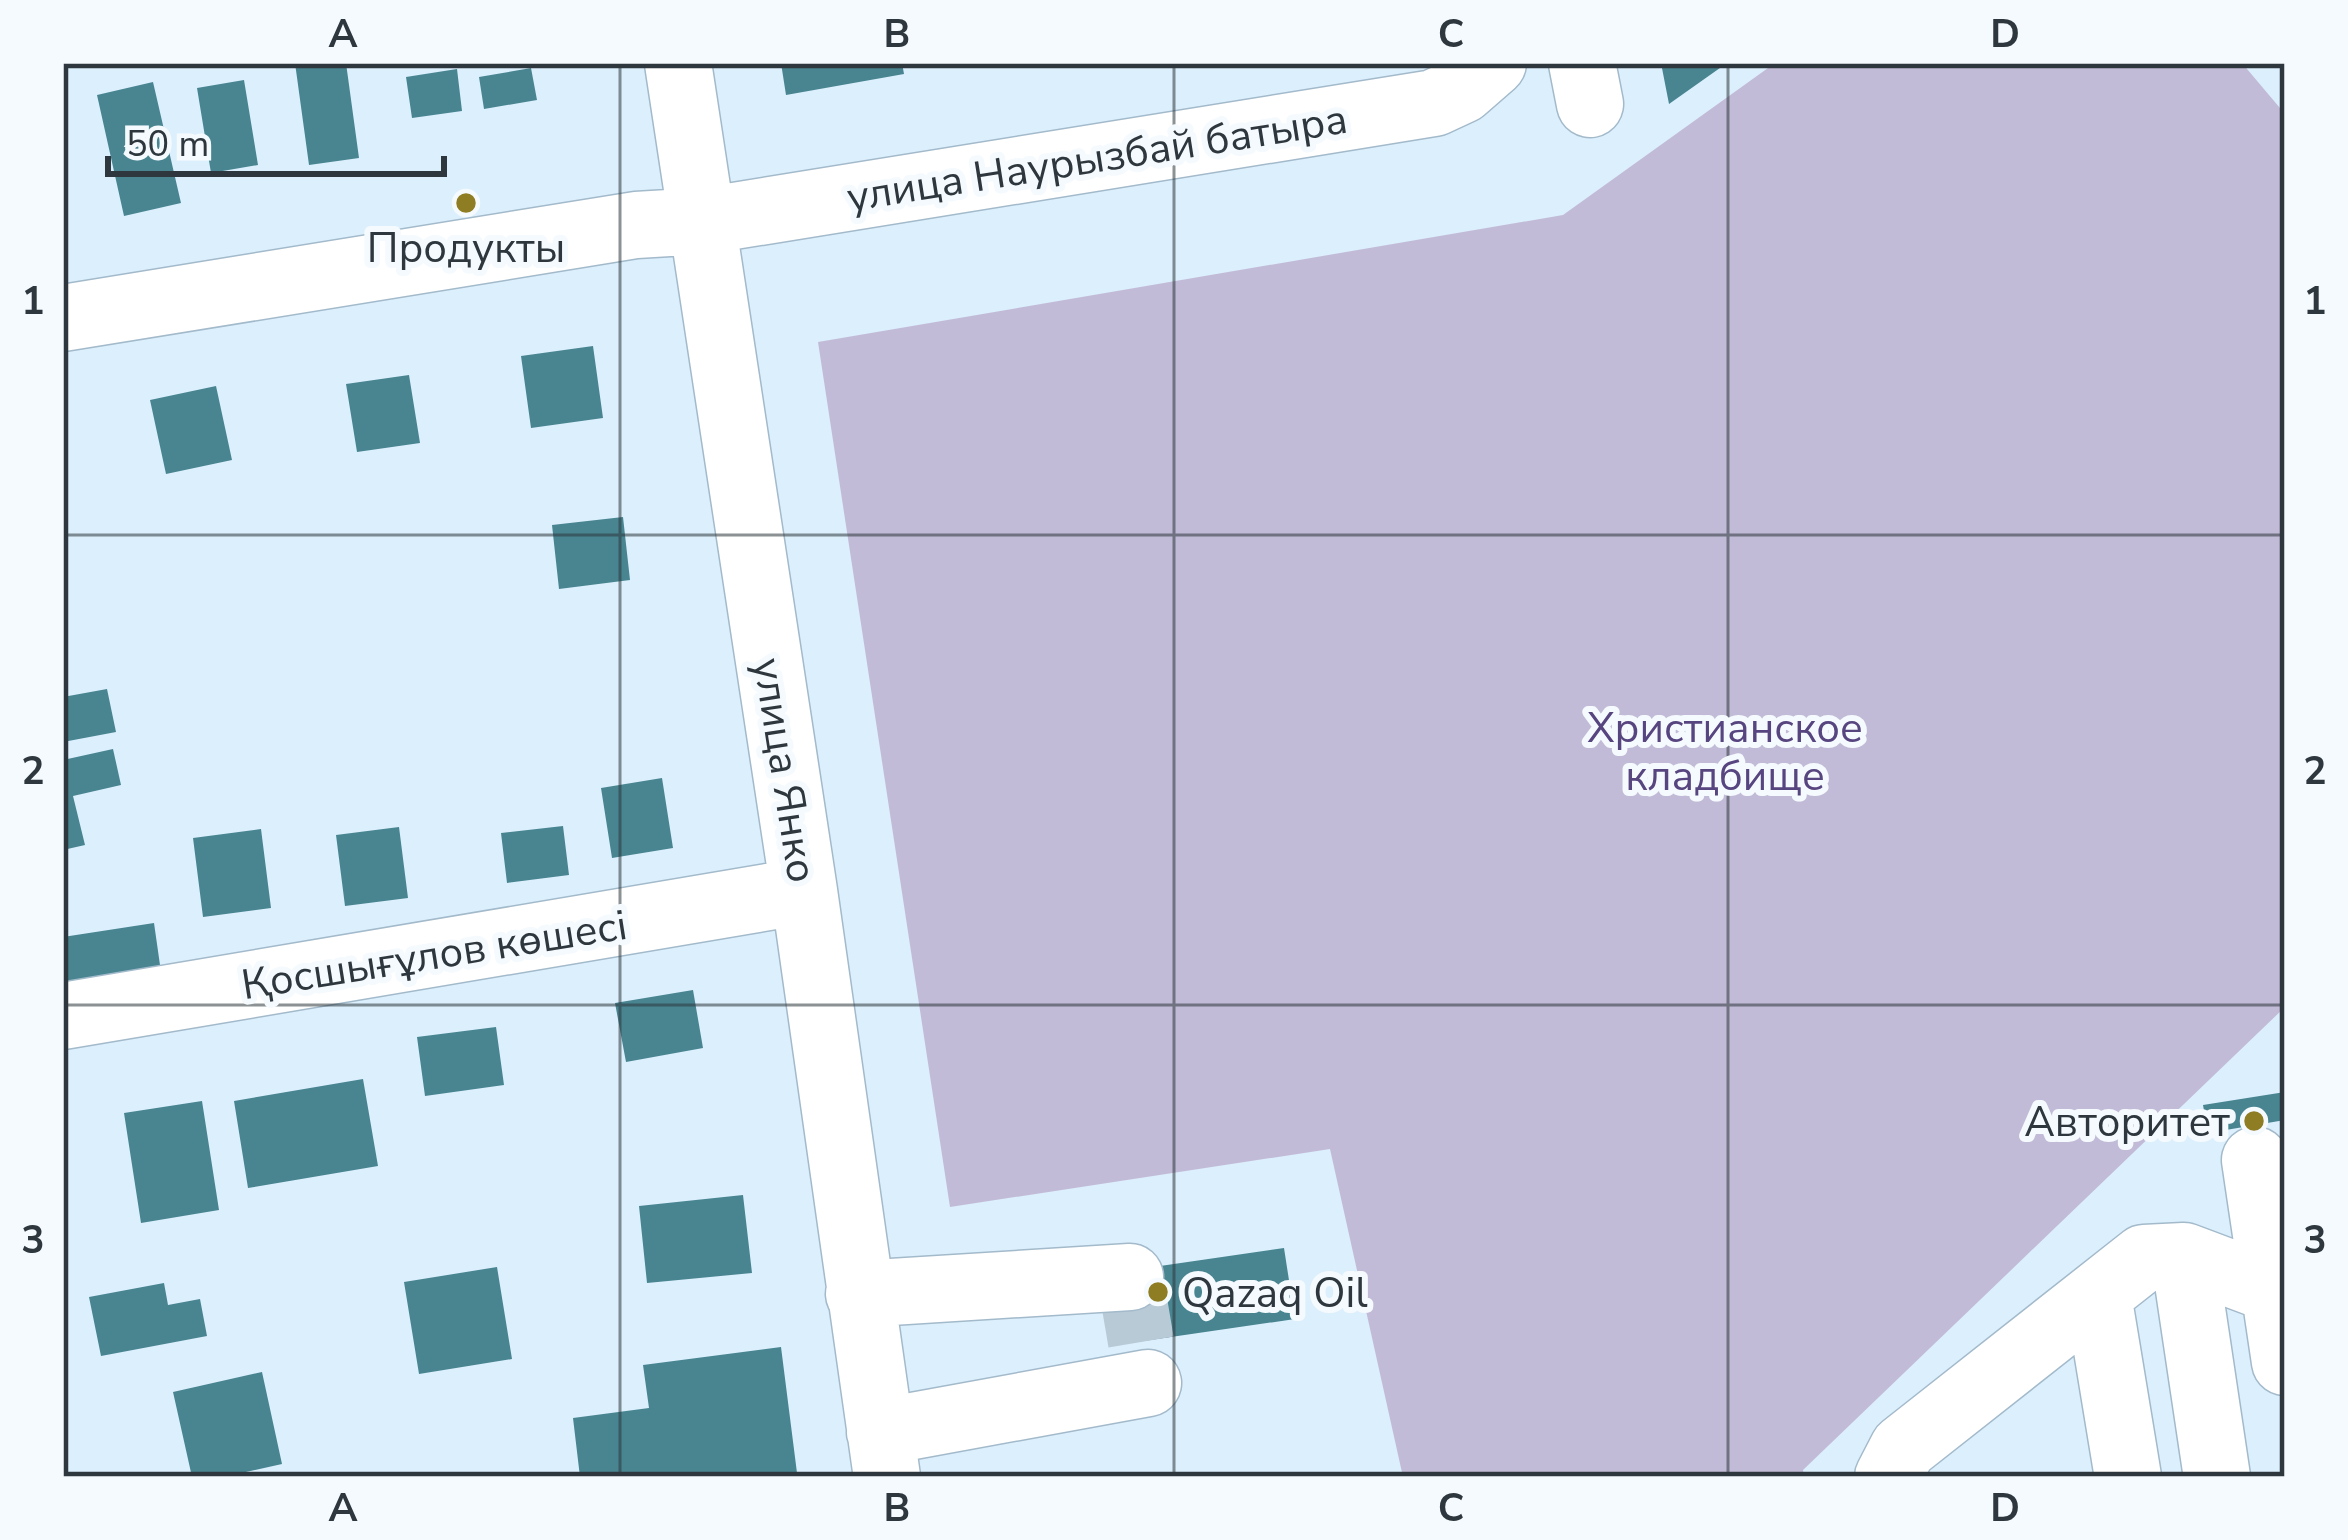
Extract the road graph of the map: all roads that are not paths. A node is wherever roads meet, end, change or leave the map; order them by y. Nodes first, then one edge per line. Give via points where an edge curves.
1 (678, 63) edge
2 (1488, 68) edge
3 (703, 220) junction
4 (63, 318) edge
5 (804, 891) junction
6 (63, 1016) edge
7 (2255, 1160) dead end
8 (2184, 1256) junction
9 (1130, 1276) dead end
10 (2272, 1289) junction
11 (859, 1294) junction
12 (2098, 1295) junction
13 (2285, 1362) edge
14 (1148, 1383) dead end
15 (883, 1455) edge
16 (1888, 1477) edge
17 (2128, 1477) edge
18 (2217, 1477) edge

1 - 3 street, улица Янко
2 - 3 street, улица Наурызбай батыра via 1434,104
3 - 4 street, улица Наурызбай батыра
3 - 5 street, улица Янко
5 - 6 street, Қосшығұлов көшесі
5 - 11 street, улица Янко
7 - 10 street
8 - 10 street
8 - 12 street via 2144,1258
8 - 18 street
9 - 11 street
10 - 13 street
11 - 15 street, улица Янко
12 - 16 street via 1903,1448
12 - 17 street
14 - 15 street

